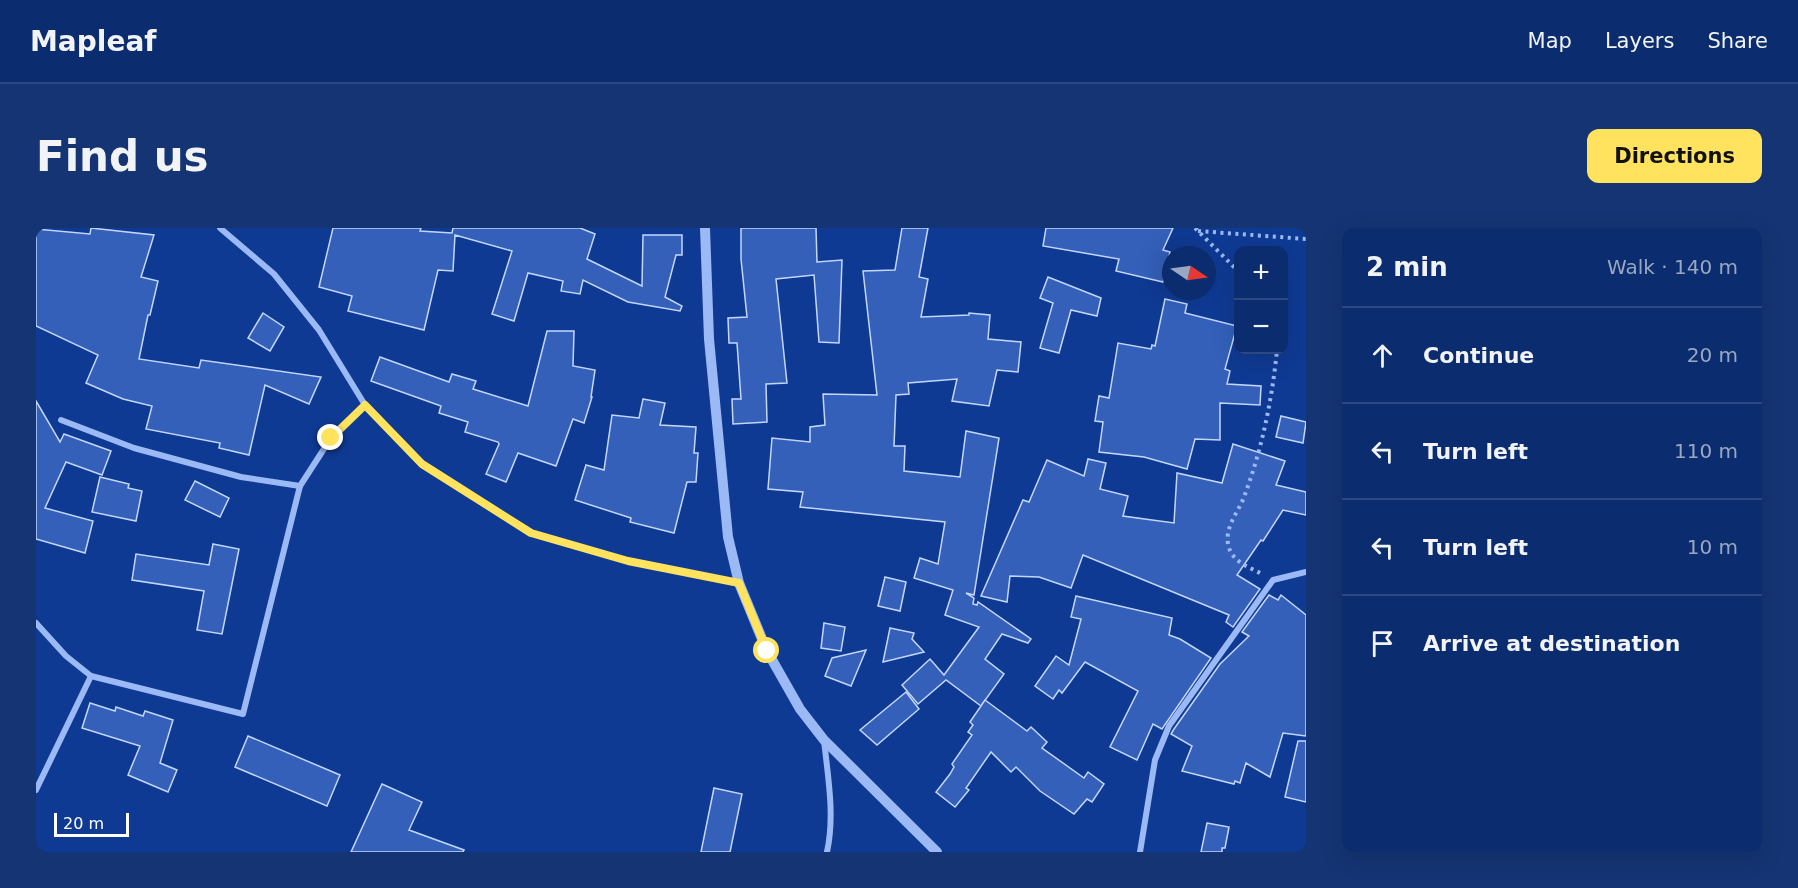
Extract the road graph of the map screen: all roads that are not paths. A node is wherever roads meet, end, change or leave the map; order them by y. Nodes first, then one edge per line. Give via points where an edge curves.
1 (220, 228) edge
2 (705, 228) edge
3 (365, 405) junction
4 (61, 420) dead end
5 (300, 486) junction
6 (1306, 572) edge
7 (739, 583) junction
8 (36, 623) edge
9 (91, 676) junction
10 (824, 740) junction
11 (36, 790) edge
12 (827, 852) edge
13 (937, 852) edge
14 (1140, 852) edge

1 - 3 street via 274,274 319,330
2 - 7 street via 708,339 728,537
3 - 5 street via 331,438
3 - 7 street via 422,464 531,533 628,561
4 - 5 street via 134,448 241,477
5 - 9 street via 243,714
6 - 14 street via 1273,580 1169,726 1155,760
7 - 10 street via 767,651 800,709
8 - 9 street
9 - 11 street
10 - 12 street via 832,830
10 - 13 street

